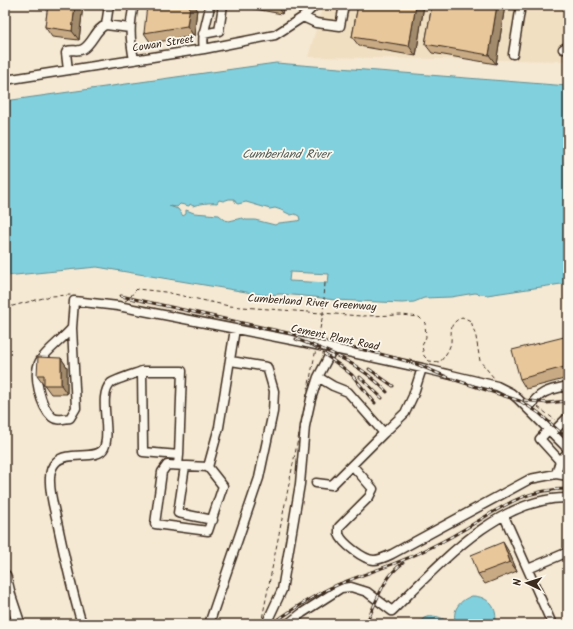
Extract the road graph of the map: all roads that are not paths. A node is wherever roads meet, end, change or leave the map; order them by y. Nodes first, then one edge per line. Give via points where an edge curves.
1 (109, 5) edge
2 (134, 5) edge
3 (210, 5) edge
4 (223, 5) edge
5 (344, 5) edge
6 (522, 5) edge
7 (312, 6) edge
8 (303, 17) junction
9 (106, 25) junction
10 (130, 28) junction
11 (203, 34) junction
12 (204, 49) junction
13 (513, 54) dead end
14 (134, 60) junction
15 (68, 70) junction
16 (5, 80) edge
17 (72, 328) junction
18 (235, 329) junction
19 (332, 349) junction
20 (231, 361) junction
21 (422, 368) junction
22 (142, 371) junction
23 (318, 377) junction
24 (568, 386) edge
25 (530, 406) junction
26 (568, 417) edge
27 (550, 431) junction
28 (384, 433) junction
29 (568, 449) edge
30 (568, 452) edge
31 (179, 455) junction
32 (560, 461) junction
33 (182, 465) junction
34 (352, 465) junction
35 (208, 467) junction
36 (556, 474) junction
37 (568, 476) edge
38 (316, 483) dead end
39 (568, 498) edge
40 (504, 516) junction
41 (213, 520) junction
42 (568, 552) edge
43 (528, 569) junction
44 (5, 576) edge
45 (19, 624) edge
46 (82, 624) edge
47 (209, 624) edge
48 (266, 624) edge
49 (288, 624) edge
50 (552, 624) edge

1 - 9 street
2 - 10 street
3 - 11 street
4 - 11 street via 219,31
5 - 8 street via 340,26 316,23
6 - 13 street
7 - 8 street, Cowan Street
8 - 12 street, Cowan Street via 275,35
9 - 10 street
9 - 15 street via 82,49 67,51
10 - 14 street
11 - 12 street
12 - 14 street, Cowan Street
14 - 15 street, Cowan Street
15 - 16 street, Cowan Street
17 - 17 street via 39,362 37,375 43,405 52,417 60,420 70,418 76,408
17 - 18 street, Cement Plant Road via 74,298
18 - 19 street, Cement Plant Road
18 - 20 street
19 - 21 street, Cement Plant Road
19 - 23 street
20 - 35 street via 219,427
20 - 47 street via 267,367 274,391 273,412 259,478
21 - 25 street, Cement Plant Road via 497,386
21 - 28 street via 405,413
22 - 31 street via 142,452
22 - 31 street via 182,371
22 - 46 street via 112,382 107,388 106,436 103,450 98,454 57,460 50,473 56,517
23 - 28 street via 348,392
23 - 48 street via 305,426 300,484 282,590
24 - 25 street via 545,391
25 - 27 street, Cement Plant Road
26 - 27 street
27 - 29 street, Cement Plant Road
27 - 32 street via 540,439
28 - 34 street
30 - 32 street
31 - 33 street
32 - 36 street
33 - 35 street
33 - 41 street via 178,513
33 - 41 street via 167,464 162,472 155,524 208,531
34 - 36 street via 373,489 369,497 339,527 339,534 345,543 360,555 372,560 392,554 519,484
34 - 38 street via 332,485
35 - 41 street via 224,486
36 - 37 street
39 - 40 street via 532,503
40 - 43 street
40 - 49 street via 476,532 392,611 367,592 351,587 340,588
42 - 43 street
43 - 50 street
44 - 45 highway

